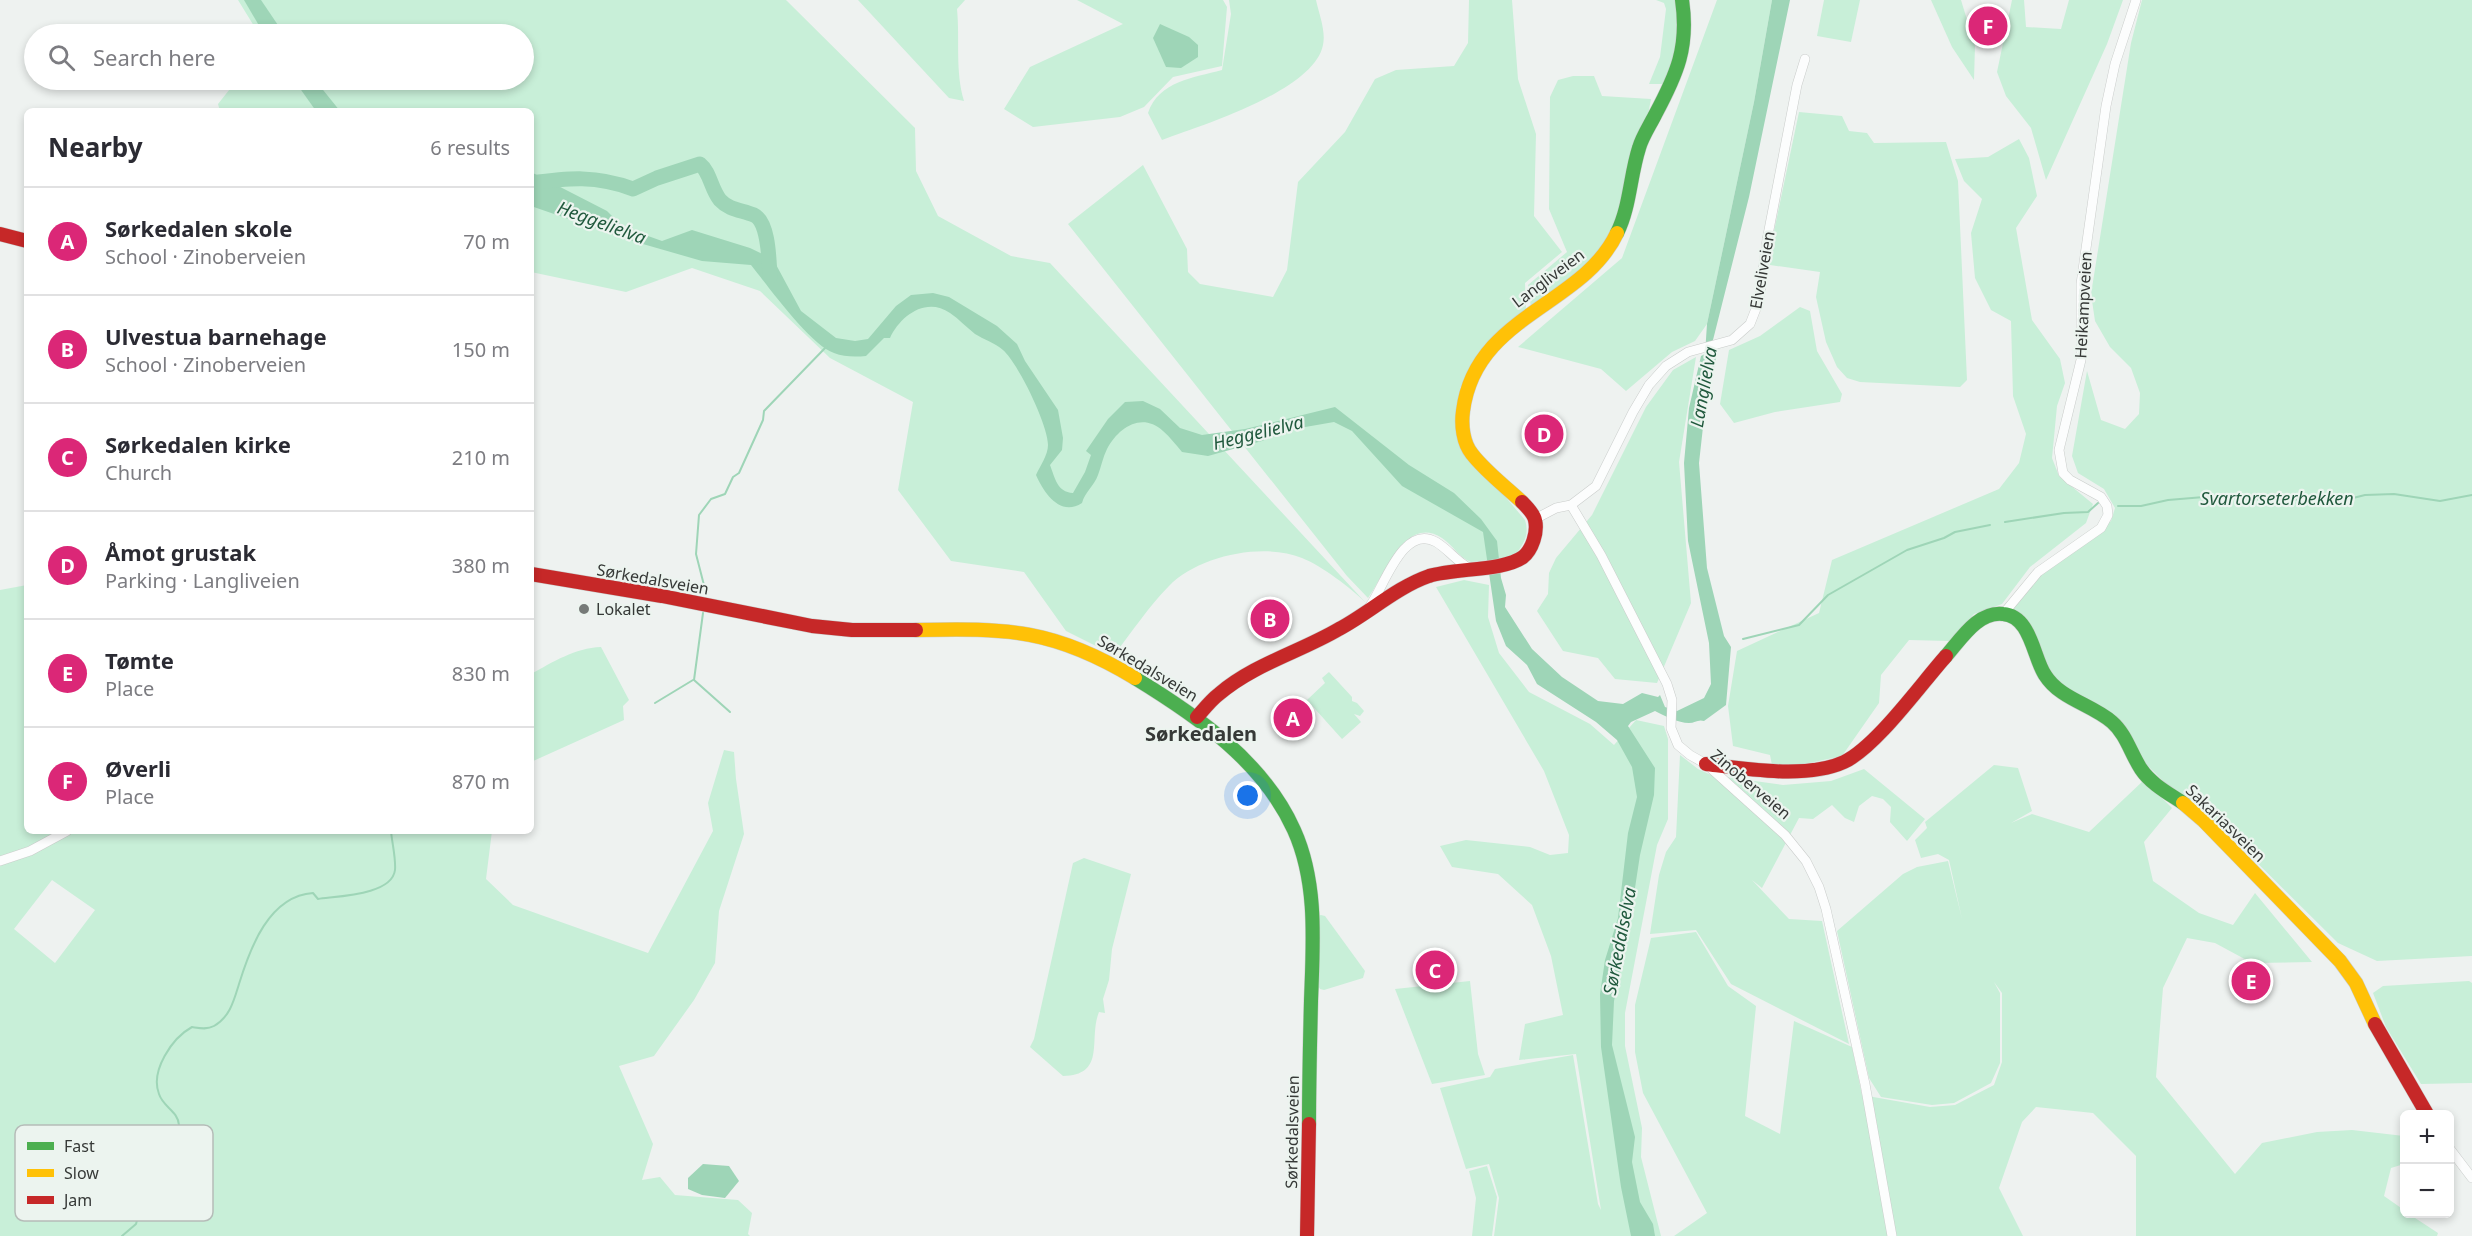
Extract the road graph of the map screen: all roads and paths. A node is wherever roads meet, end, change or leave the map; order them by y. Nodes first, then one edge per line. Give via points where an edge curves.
1 (1682, 0) edge
2 (2136, 0) edge
3 (1805, 59) dead end
4 (0, 234) edge
5 (24, 240) edge
6 (1571, 505) junction
7 (1535, 519) junction
8 (1472, 569) junction
9 (534, 575) edge
10 (1367, 610) junction
11 (2004, 613) junction
12 (1197, 717) junction
13 (1706, 764) junction
14 (61, 834) edge
15 (0, 861) edge
16 (2425, 1110) edge
17 (2454, 1154) edge
18 (2472, 1178) edge
19 (1307, 1236) edge
20 (1892, 1236) edge

1 - 7 street, Langliveien via 1686,19 1683,53 1675,77 1639,146 1623,221 1613,242 1589,270 1500,338 1478,367 1462,401 1461,425 1471,453
2 - 11 street, Heikampveien via 2107,97 2082,273 2081,360 2059,450 2062,473 2101,497 2108,514 2101,528 2037,572
3 - 6 street, Elveliveien via 1767,240 1759,301 1750,324 1732,340 1679,356 1658,373 1633,412 1601,479
4 - 5 street
6 - 7 street
6 - 13 street, Zinoberveien via 1663,675 1670,692 1672,730 1678,745
7 - 8 street via 1535,536 1522,558
8 - 10 street via 1432,575
8 - 10 street via 1434,541 1414,541 1399,554
9 - 12 street, Sørkedalsveien via 831,628 1040,635 1096,655
10 - 12 street via 1340,629 1250,672 1218,694
11 - 13 street via 1975,623 1858,754 1820,771
11 - 16 street, Sakariasveien via 2022,624 2040,670 2051,684 2116,726 2146,776 2198,815 2301,918 2350,975
12 - 19 street, Sørkedalsveien via 1268,788 1294,830 1305,863 1312,947
13 - 20 street, Zinoberveien via 1785,835 1806,861 1819,887 1865,1084
14 - 15 street
17 - 18 street

